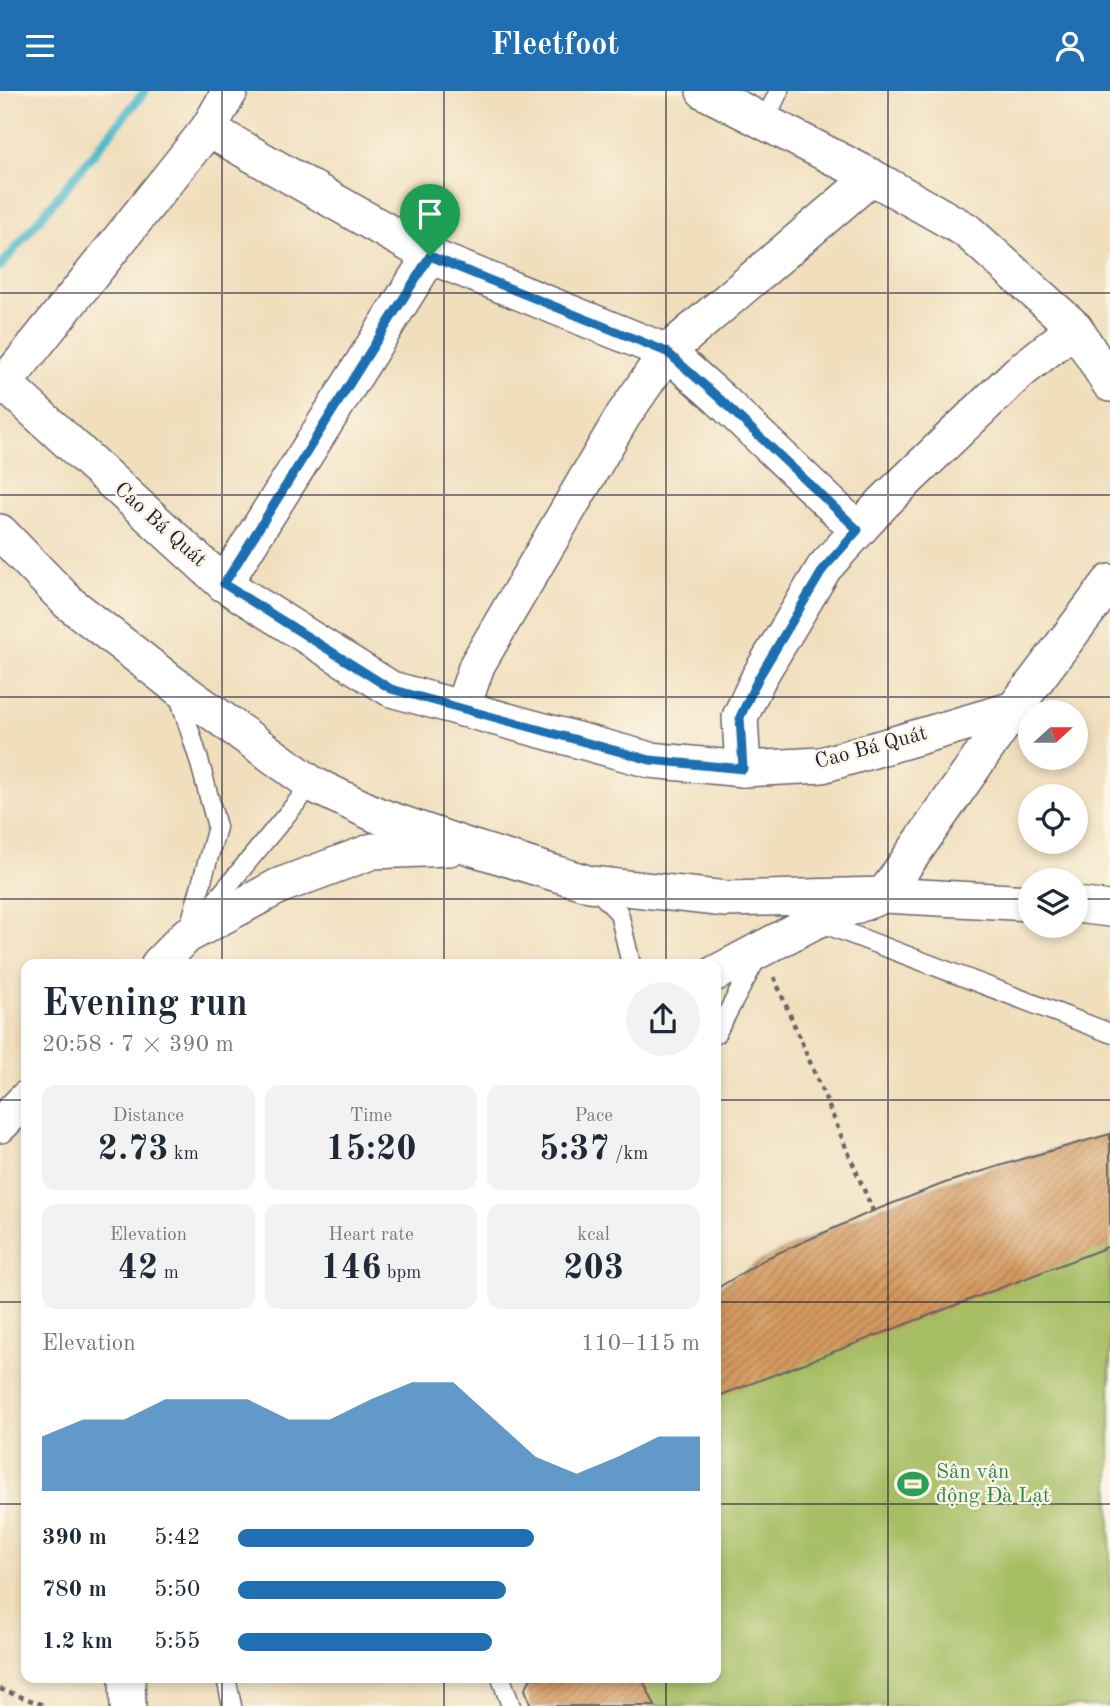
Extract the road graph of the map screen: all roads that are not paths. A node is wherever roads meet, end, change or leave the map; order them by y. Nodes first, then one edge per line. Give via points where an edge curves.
1 (230, 91) edge
2 (704, 91) edge
3 (779, 91) edge
4 (764, 122) junction
5 (208, 129) junction
6 (872, 177) junction
7 (430, 256) junction
8 (1075, 328) junction
9 (667, 352) junction
10 (1110, 384) edge
11 (2, 386) edge
12 (858, 530) junction
13 (0, 532) edge
14 (1110, 582) edge
15 (224, 584) junction
16 (176, 686) junction
17 (461, 709) junction
18 (1014, 709) junction
19 (743, 769) junction
20 (312, 784) junction
21 (470, 847) junction
22 (590, 884) junction
23 (884, 894) junction
24 (1018, 901) edge
25 (1088, 906) edge
26 (1110, 909) edge
27 (815, 921) junction
28 (186, 936) junction
29 (762, 949) junction
30 (164, 959) edge
31 (630, 959) edge
32 (721, 971) edge
33 (721, 1025) edge
34 (1110, 1033) edge
35 (21, 1104) edge
36 (0, 1125) edge
37 (127, 1683) edge
38 (227, 1683) edge
39 (503, 1683) edge
40 (128, 1706) edge
41 (232, 1706) edge
42 (511, 1706) edge

1 - 5 street
2 - 4 street
3 - 4 lane
4 - 6 street
5 - 7 street
5 - 11 street
6 - 8 street via 966,230
6 - 9 street
7 - 9 street
7 - 15 street
8 - 10 street
8 - 12 street via 1017,374
9 - 12 street
9 - 17 street via 623,416 477,665
11 - 15 street, Cao Bá Quát
12 - 19 street via 824,568 754,687 740,717
13 - 16 street via 69,603
14 - 18 street
15 - 17 street, Cao Bá Quát via 391,689
16 - 20 street
16 - 28 lane via 217,827
17 - 19 street, Cao Bá Quát via 650,760
18 - 19 street, Cao Bá Quát via 822,765
18 - 23 street
20 - 21 street via 377,815
20 - 28 lane
21 - 22 street
21 - 28 street via 373,851 279,887
22 - 23 street via 726,899
22 - 31 lane via 619,913
23 - 24 street
23 - 27 street
25 - 26 street
27 - 29 street
27 - 34 lane
28 - 30 street
29 - 32 street
29 - 33 lane
35 - 36 street
37 - 40 street
38 - 41 lane
39 - 42 lane

